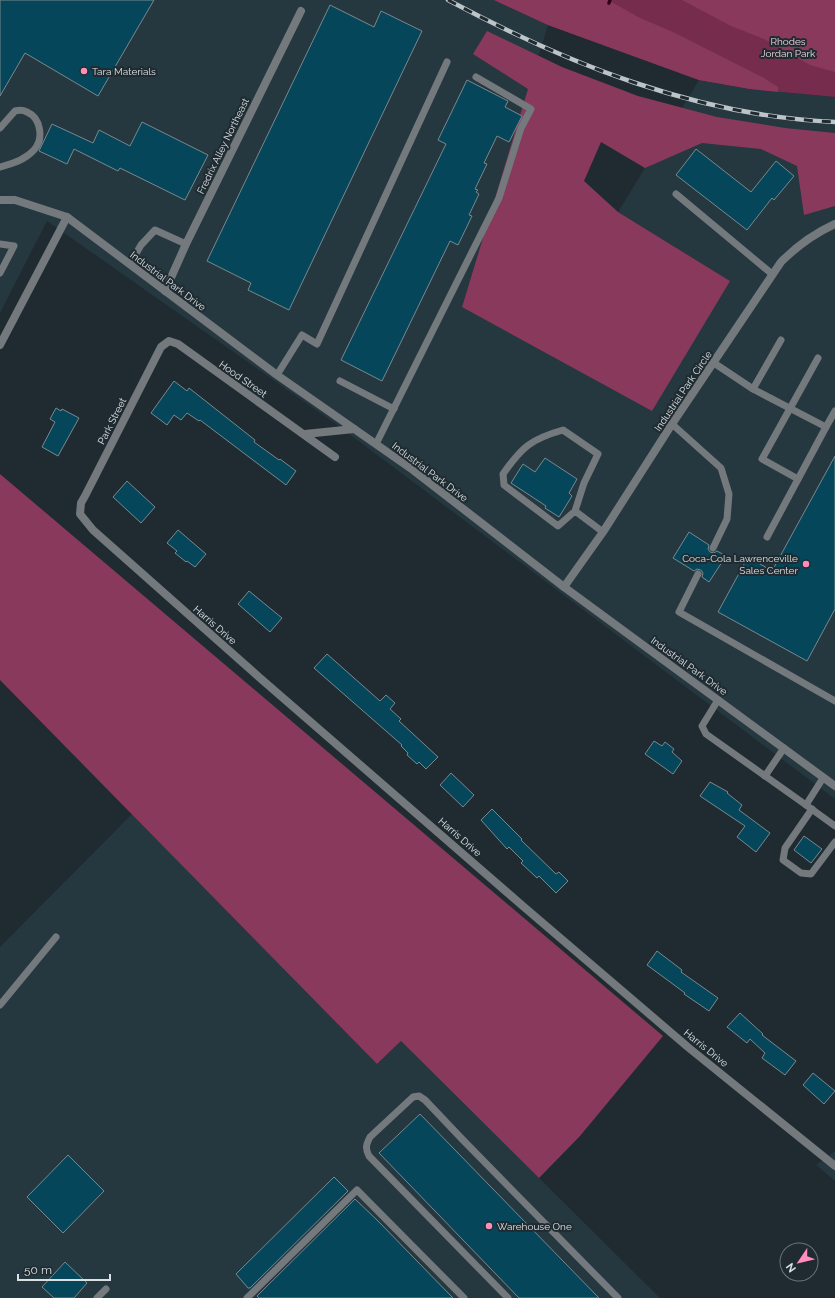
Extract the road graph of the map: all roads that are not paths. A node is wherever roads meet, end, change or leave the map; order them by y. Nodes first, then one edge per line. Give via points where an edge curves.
1 (301, 11) dead end
2 (447, 62) dead end
3 (476, 76) dead end
4 (0, 128) edge
5 (0, 167) edge
6 (676, 194) dead end
7 (0, 200) edge
8 (67, 217) junction
9 (835, 224) edge
10 (0, 244) edge
11 (186, 244) junction
12 (130, 264) junction
13 (0, 273) edge
14 (772, 274) junction
15 (165, 291) junction
16 (781, 340) dead end
17 (169, 341) joint
18 (0, 345) edge
19 (818, 358) dead end
20 (714, 363) junction
21 (277, 375) junction
22 (340, 381) dead end
23 (753, 389) junction
24 (790, 408) junction
25 (394, 409) junction
26 (835, 410) edge
27 (672, 424) junction
28 (826, 427) junction
29 (354, 429) junction
30 (305, 434) junction
31 (376, 444) junction
32 (335, 457) dead end
33 (798, 479) junction
34 (575, 511) junction
35 (80, 514) joint
36 (603, 532) junction
37 (767, 537) dead end
38 (713, 548) dead end
39 (698, 574) dead end
40 (564, 587) junction
41 (718, 700) junction
42 (835, 701) edge
43 (784, 748) junction
44 (765, 776) junction
45 (824, 778) junction
46 (835, 786) edge
47 (809, 807) junction
48 (835, 826) edge
49 (835, 842) edge
50 (56, 937) dead end
51 (0, 1005) edge
52 (835, 1166) edge
53 (106, 1289) dead end
54 (96, 1298) edge
55 (247, 1298) edge
56 (464, 1298) edge
57 (508, 1298) edge
58 (618, 1298) edge

1 - 11 street, Fredrix Alley Northeast
2 - 21 lane via 317,344 302,335
3 - 25 lane via 531,109 521,128 498,198
4 - 5 lane via 15,111 22,110 36,120 40,129 39,140 34,150 23,159
6 - 14 lane
7 - 8 street, Industrial Park Drive via 15,200
8 - 12 street, Industrial Park Drive
8 - 18 street
9 - 14 street, Industrial Park Circle via 797,246
10 - 13 lane via 14,246
11 - 12 lane via 155,230 141,245
11 - 15 street, Fredrix Alley Northeast
12 - 15 street, Industrial Park Drive
14 - 20 street, Industrial Park Circle
15 - 21 street, Industrial Park Drive
16 - 23 lane
17 - 30 street, Hood Street via 178,344
17 - 35 street, Park Street via 161,347 81,503
19 - 24 lane
20 - 23 lane
20 - 27 street, Industrial Park Circle
21 - 29 street, Industrial Park Drive
22 - 25 lane
23 - 24 lane
24 - 28 lane
24 - 33 lane via 762,459
25 - 31 lane
26 - 28 lane
27 - 36 street, Industrial Park Circle
27 - 38 lane via 721,468 729,494 727,519
28 - 33 lane
29 - 30 street
29 - 31 street, Industrial Park Drive
30 - 32 street, Hood Street
31 - 40 street, Industrial Park Drive
33 - 37 lane
34 - 34 lane via 558,526 504,485 503,474 515,457 543,436 563,430 598,454 584,483
34 - 36 lane
35 - 52 street, Harris Drive via 93,530 524,907 689,1048
36 - 40 street, Industrial Park Circle
39 - 42 lane via 679,612
40 - 41 street, Industrial Park Drive
41 - 43 street, Industrial Park Drive
41 - 44 lane via 702,726 706,734
43 - 44 lane
43 - 45 street, Industrial Park Drive
44 - 47 lane
45 - 46 street, Industrial Park Drive
45 - 47 lane
47 - 48 lane
47 - 49 lane via 785,848 784,860 801,874 811,874
50 - 51 lane
53 - 54 lane
55 - 56 lane via 357,1190
57 - 58 lane via 366,1150 370,1137 413,1097 420,1096 425,1100

